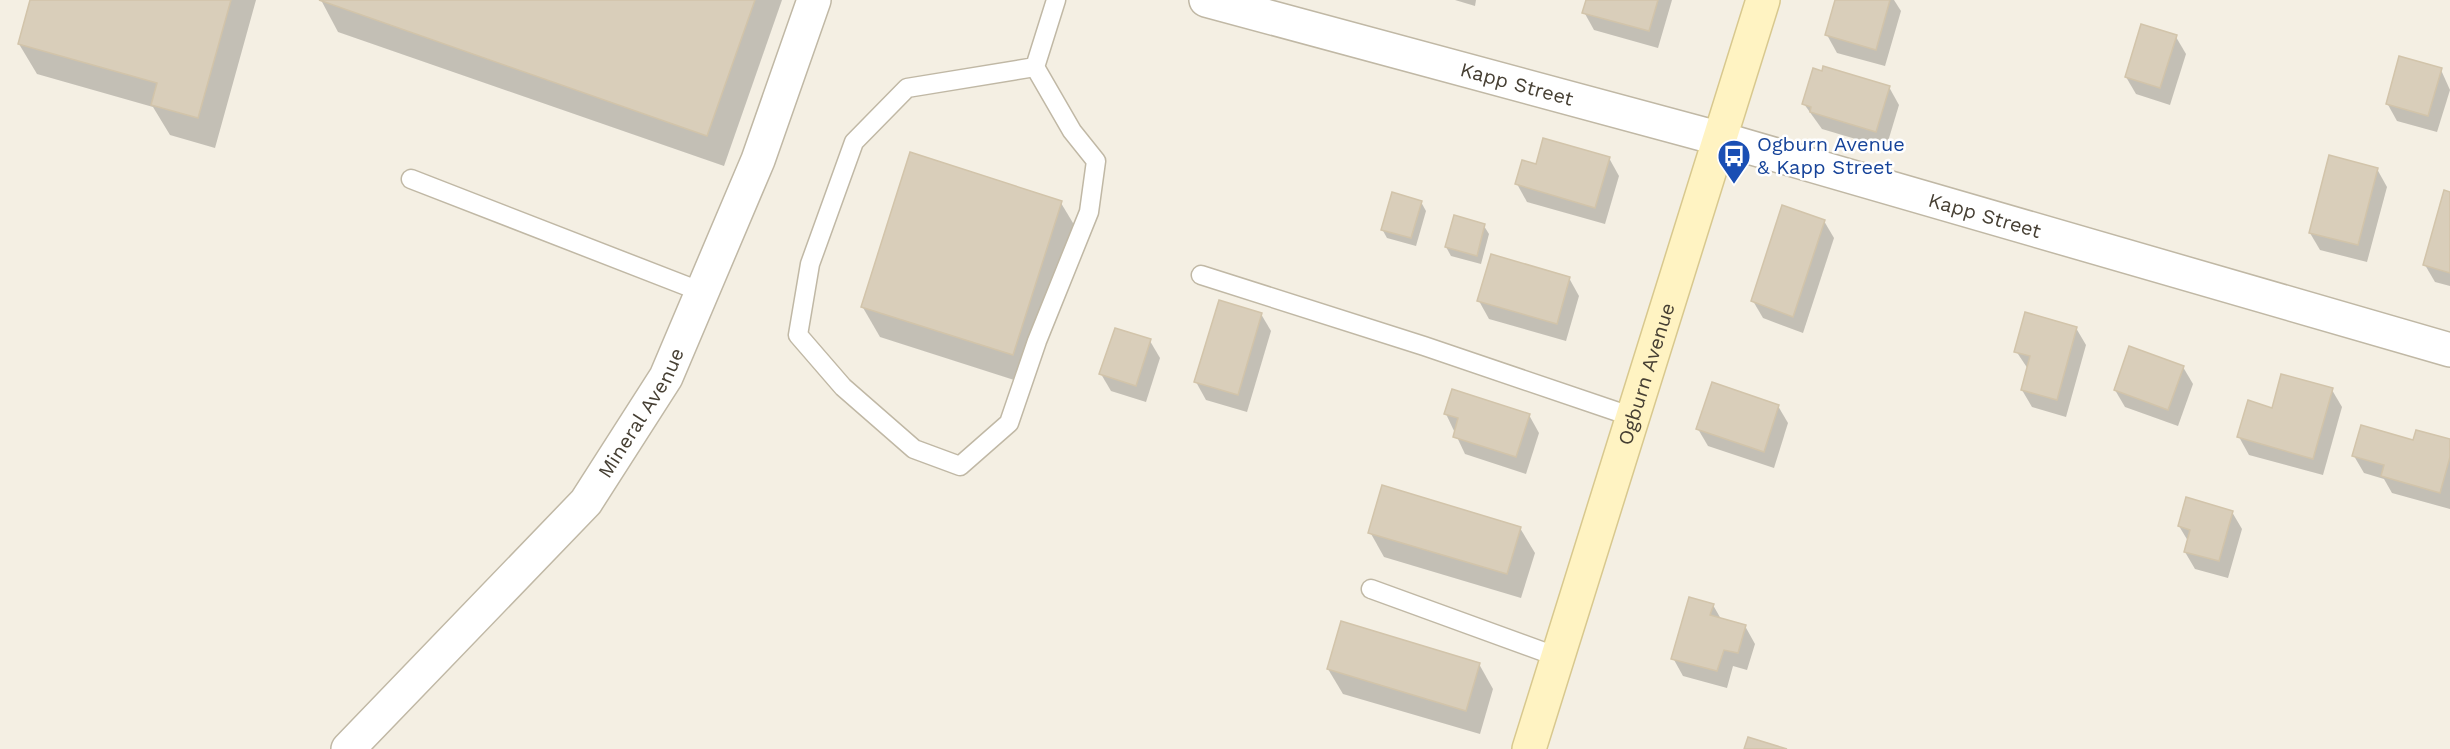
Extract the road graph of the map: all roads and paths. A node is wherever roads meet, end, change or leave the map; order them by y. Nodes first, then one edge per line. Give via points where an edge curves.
1 (814, 0) edge
2 (1056, 0) edge
3 (1206, 0) edge
4 (1762, 0) edge
5 (1035, 67) junction
6 (1720, 139) junction
7 (411, 179) dead end
8 (1201, 275) dead end
9 (702, 292) junction
10 (2450, 350) edge
11 (1634, 417) junction
12 (1371, 589) dead end
13 (1558, 657) junction
14 (348, 749) edge
15 (1529, 749) edge

1 - 9 street, Mineral Avenue via 758,160
2 - 5 lane
3 - 6 street, Kapp Street
4 - 6 street, Ogburn Avenue
5 - 5 lane via 907,88 854,142 810,264 798,334 843,387 914,449 960,466 1009,423 1089,212 1096,161 1072,131
6 - 10 street, Kapp Street
6 - 11 street, Ogburn Avenue
7 - 9 lane
8 - 11 lane
9 - 14 street, Mineral Avenue via 666,377 586,502
11 - 13 street, Ogburn Avenue
12 - 13 lane
13 - 15 street, Ogburn Avenue

